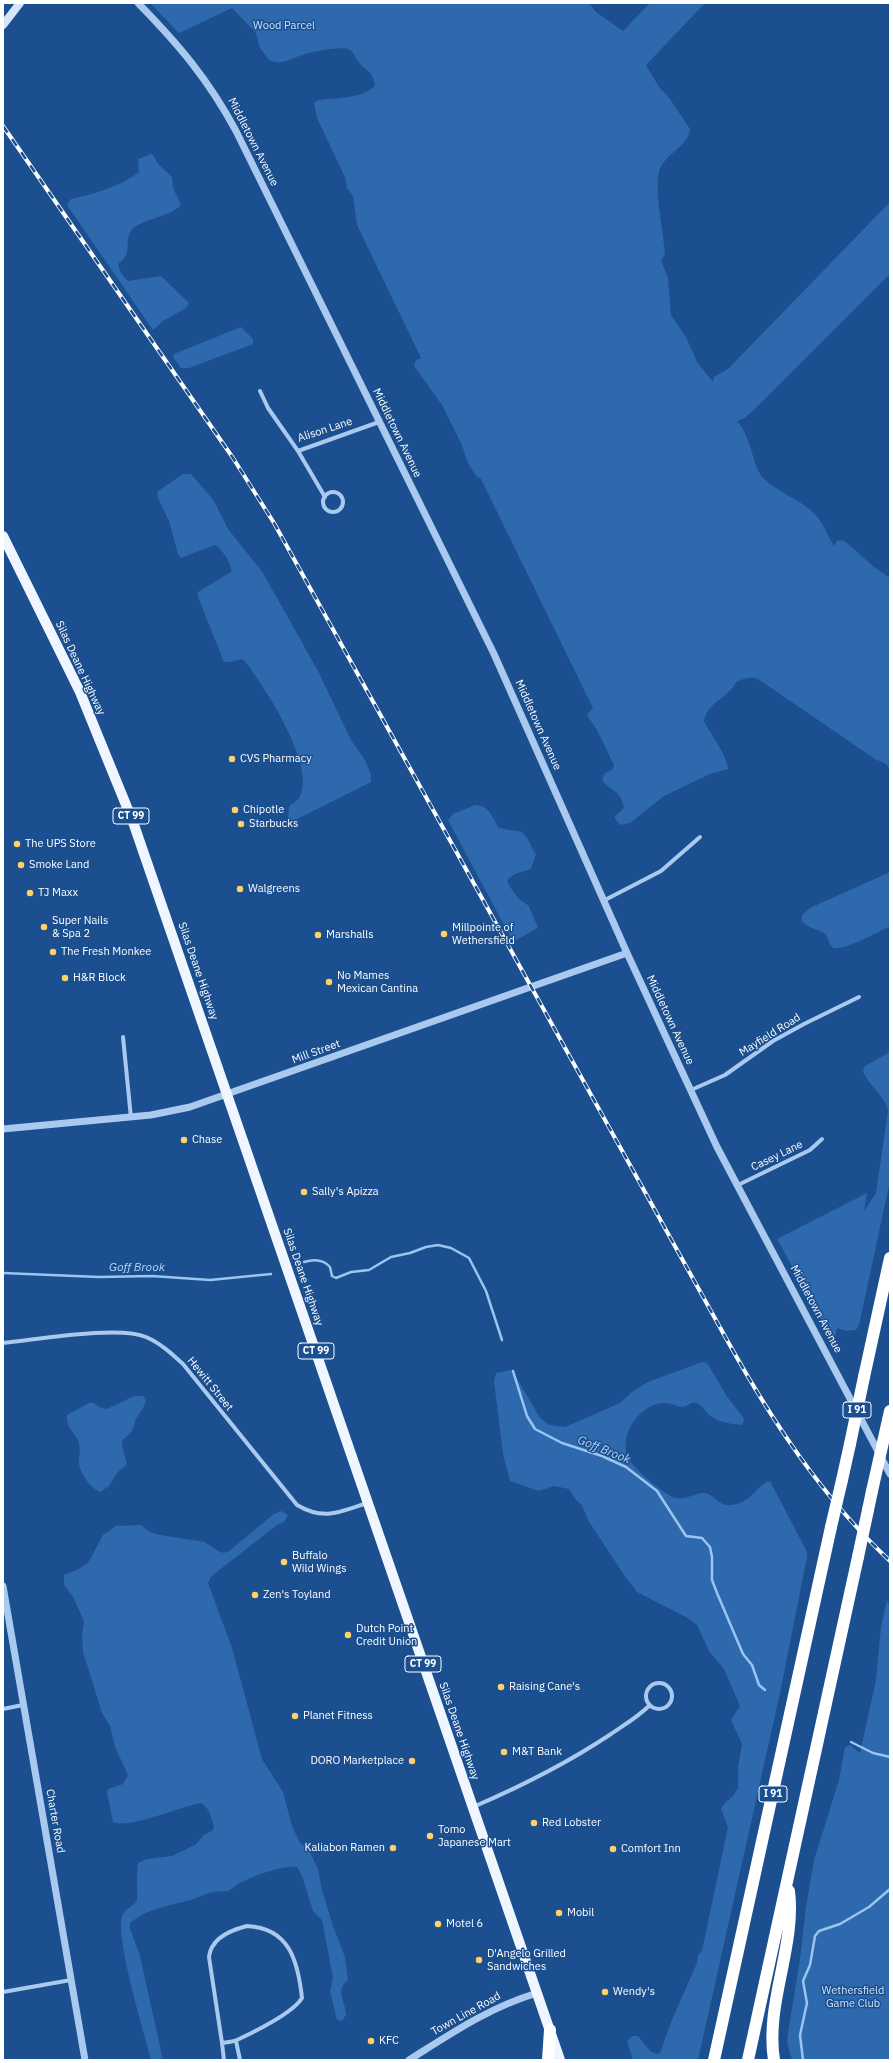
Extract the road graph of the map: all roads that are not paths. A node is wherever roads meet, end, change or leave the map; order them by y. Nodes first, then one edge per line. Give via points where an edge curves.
1 (20, 3) edge
2 (138, 3) edge
3 (3, 25) edge
4 (260, 391) dead end
5 (379, 422) junction
6 (298, 451) junction
7 (325, 497) junction
8 (3, 536) edge
9 (700, 837) dead end
10 (604, 901) junction
11 (627, 953) junction
12 (859, 997) dead end
13 (124, 1037) dead end
14 (691, 1090) junction
15 (228, 1095) junction
16 (131, 1118) junction
17 (3, 1129) edge
18 (822, 1139) dead end
19 (738, 1185) junction
20 (890, 1258) edge
21 (3, 1343) edge
22 (889, 1416) edge
23 (890, 1474) edge
24 (368, 1503) junction
25 (3, 1586) edge
26 (23, 1705) junction
27 (650, 1705) junction
28 (3, 1709) edge
29 (472, 1807) junction
30 (787, 1879) junction
31 (71, 1980) junction
32 (3, 1992) edge
33 (537, 1994) junction
34 (550, 2030) junction
35 (236, 2041) junction
36 (222, 2043) junction
37 (85, 2060) edge
38 (224, 2060) edge
39 (240, 2060) edge
40 (409, 2060) edge
41 (548, 2060) edge
42 (560, 2060) edge
43 (714, 2060) edge
44 (748, 2060) edge
45 (774, 2060) edge

1 - 3 main road
2 - 5 street, Middletown Avenue via 195,64 223,106
4 - 6 street, Alison Lane via 268,408
5 - 6 street, Alison Lane
5 - 10 street, Middletown Avenue via 494,654
6 - 7 street
7 - 7 street via 332,493 339,495 342,507 337,511 328,510 323,503
8 - 15 main road, Silas Deane Highway / CT 99 via 70,670 115,774
9 - 10 street via 661,871
10 - 11 street, Middletown Avenue
11 - 14 street, Middletown Avenue
11 - 15 street, Mill Street
12 - 14 street, Mayfield Road via 773,1041 726,1075
13 - 16 street
14 - 19 street, Middletown Avenue
15 - 16 street, Mill Street via 172,1112
15 - 24 main road, Silas Deane Highway / CT 99
16 - 17 street, Mill Street
18 - 19 street, Casey Lane via 810,1150
19 - 23 street, Middletown Avenue
20 - 43 highway, I 91, bridge
21 - 24 street, Hewitt Street via 123,1332 144,1336 166,1348 183,1364 297,1505 312,1513 327,1515
22 - 30 highway, bridge
24 - 29 main road, Silas Deane Highway / CT 99
25 - 26 street, Charter Road
26 - 28 street
26 - 31 street, Charter Road
27 - 27 street via 658,1709 668,1704 671,1694 668,1687 657,1684 650,1687 646,1694
27 - 29 street via 642,1713 558,1767 521,1787
29 - 33 main road, Silas Deane Highway / CT 99
30 - 44 highway
30 - 45 highway via 790,1915 774,2016
31 - 32 street
31 - 37 street, Charter Road
33 - 34 main road, Silas Deane Highway / CT 99
33 - 40 street, Town Line Road via 509,2002 477,2018
34 - 41 highway
34 - 42 main road, Silas Deane Highway / CT 99
35 - 36 street
35 - 36 street via 299,2004 302,1998 294,1957 287,1945 275,1933 258,1927 237,1929 219,1938 210,1950
35 - 39 street
36 - 38 street

